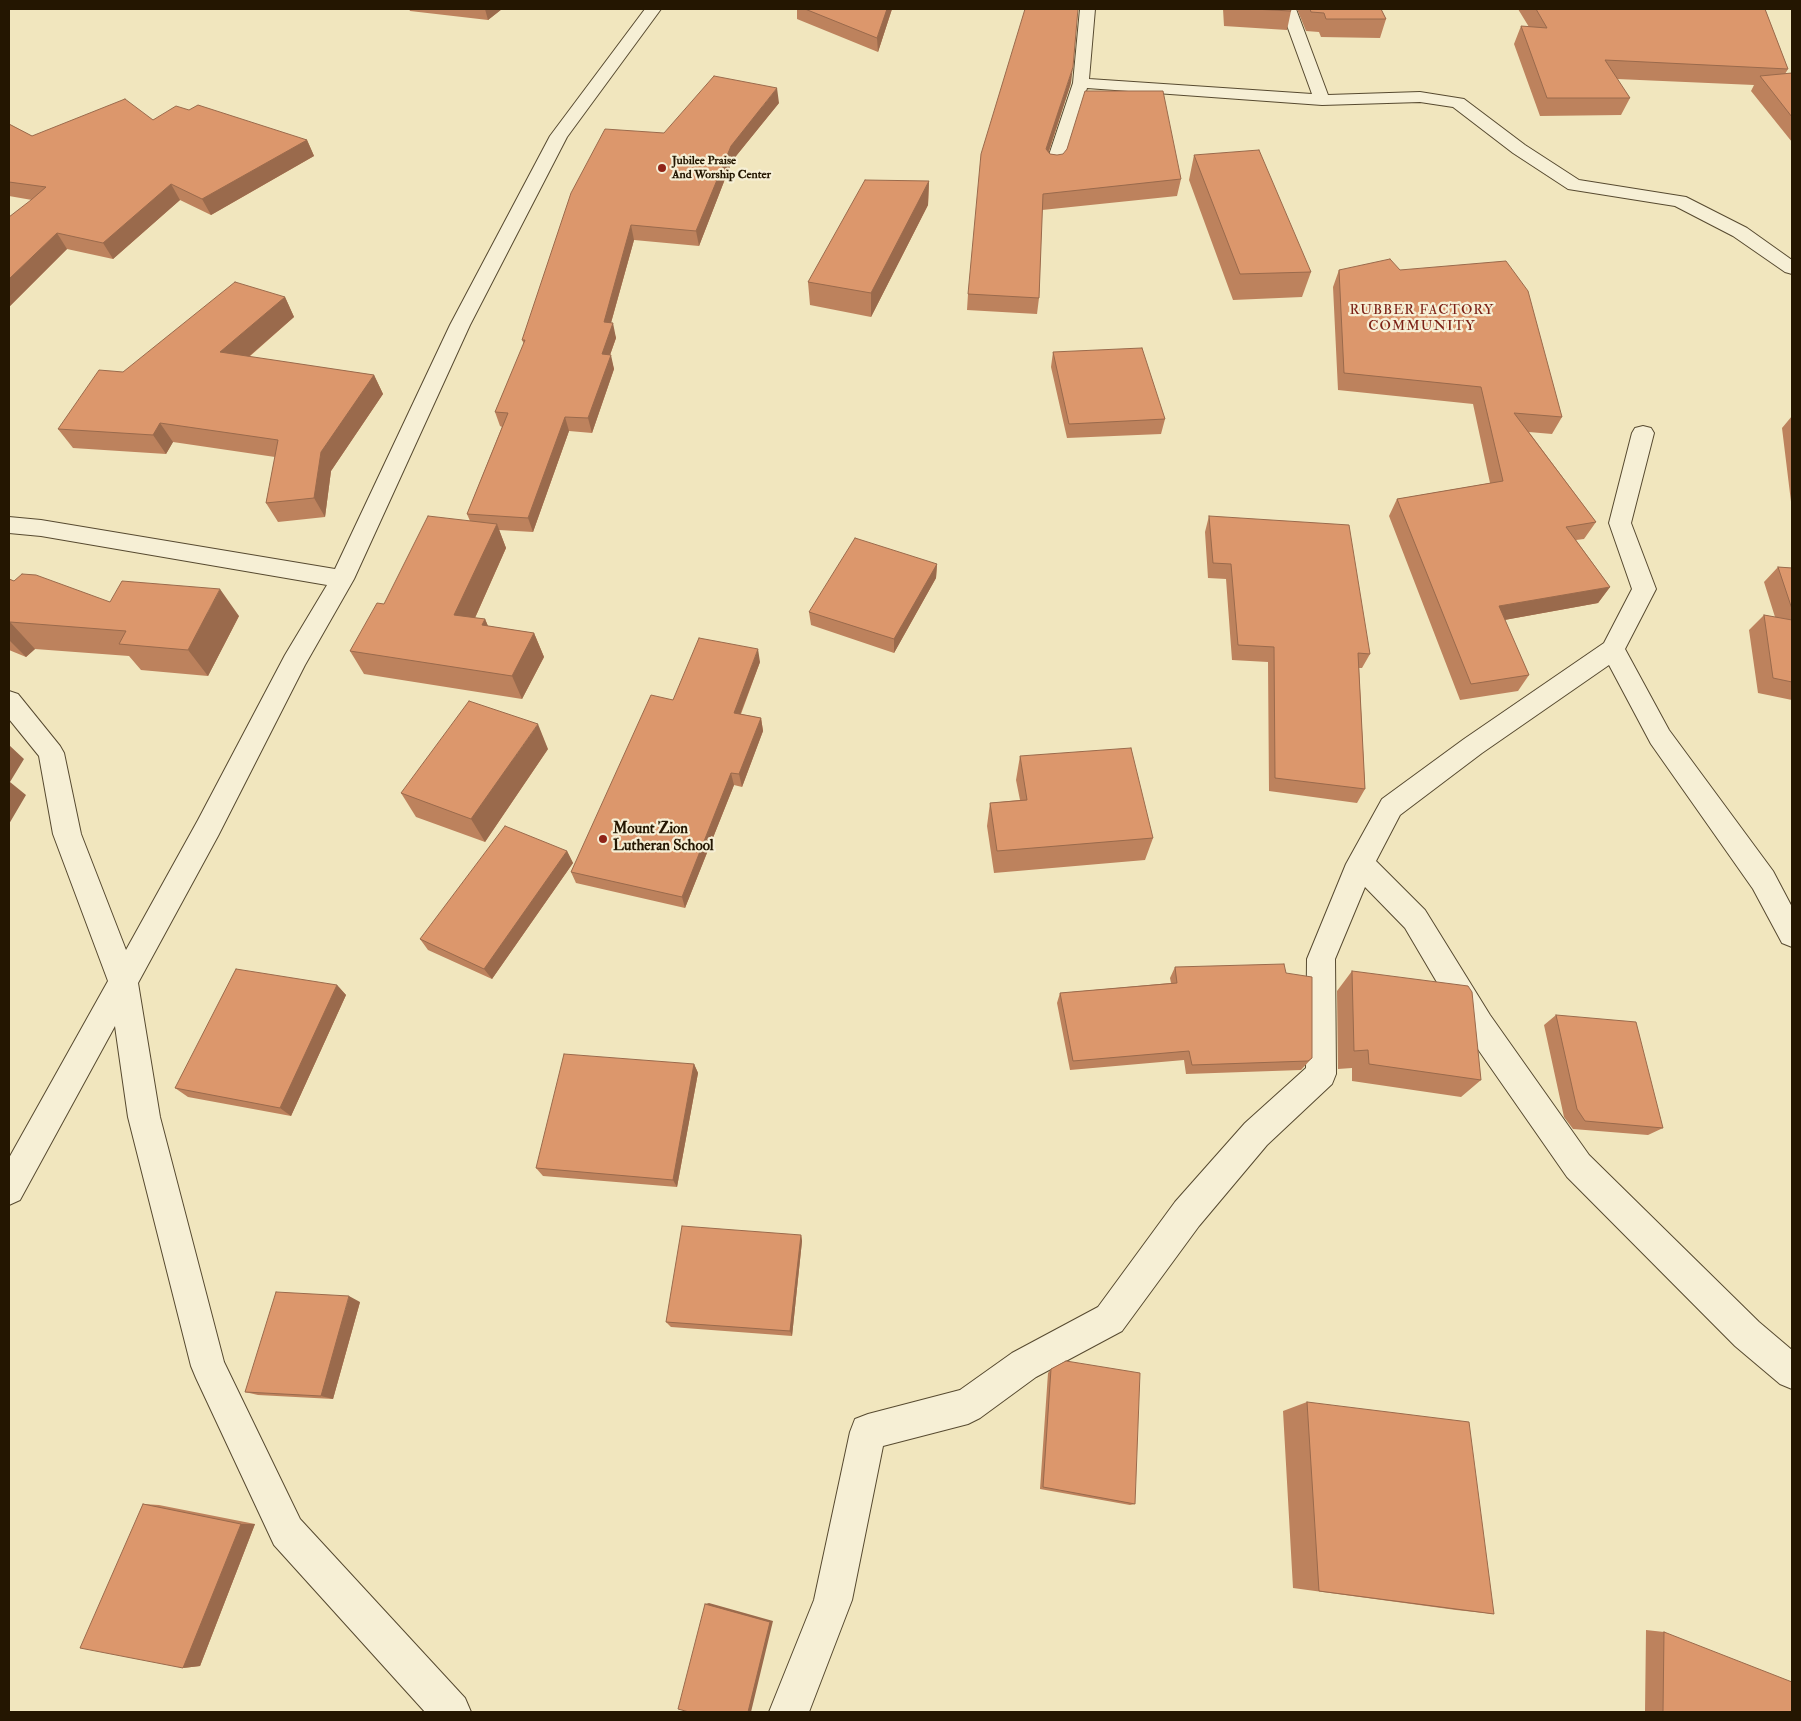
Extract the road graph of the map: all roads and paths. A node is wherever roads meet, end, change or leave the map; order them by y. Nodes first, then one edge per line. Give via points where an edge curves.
1 (653, 9) edge
2 (1087, 9) edge
3 (1289, 9) edge
4 (1081, 83) junction
5 (1322, 100) junction
6 (1055, 164) edge
7 (1792, 268) edge
8 (1643, 433) dead end
9 (9, 525) edge
10 (342, 579) junction
11 (1613, 648) junction
12 (9, 701) edge
13 (1360, 864) junction
14 (1792, 934) edge
15 (123, 981) junction
16 (9, 1189) edge
17 (1792, 1372) edge
18 (451, 1712) edge
19 (789, 1712) edge

1 - 10 street via 559,136 460,325
2 - 4 street
3 - 5 street
4 - 5 street
4 - 6 street
5 - 7 street via 1420,97 1458,103 1574,185 1680,201 1740,232
8 - 11 street via 1620,523 1644,589
9 - 10 street
10 - 15 street
11 - 13 street via 1391,807
11 - 14 street via 1660,737 1763,880
12 - 15 street via 51,753 67,834
13 - 17 street via 1415,919 1479,1025 1578,1166 1747,1334
13 - 19 street via 1321,959 1321,1074 1256,1134 1187,1214 1110,1319 1024,1365 968,1406 868,1432 833,1600
15 - 16 street
15 - 18 street via 144,1117 208,1366 287,1532

